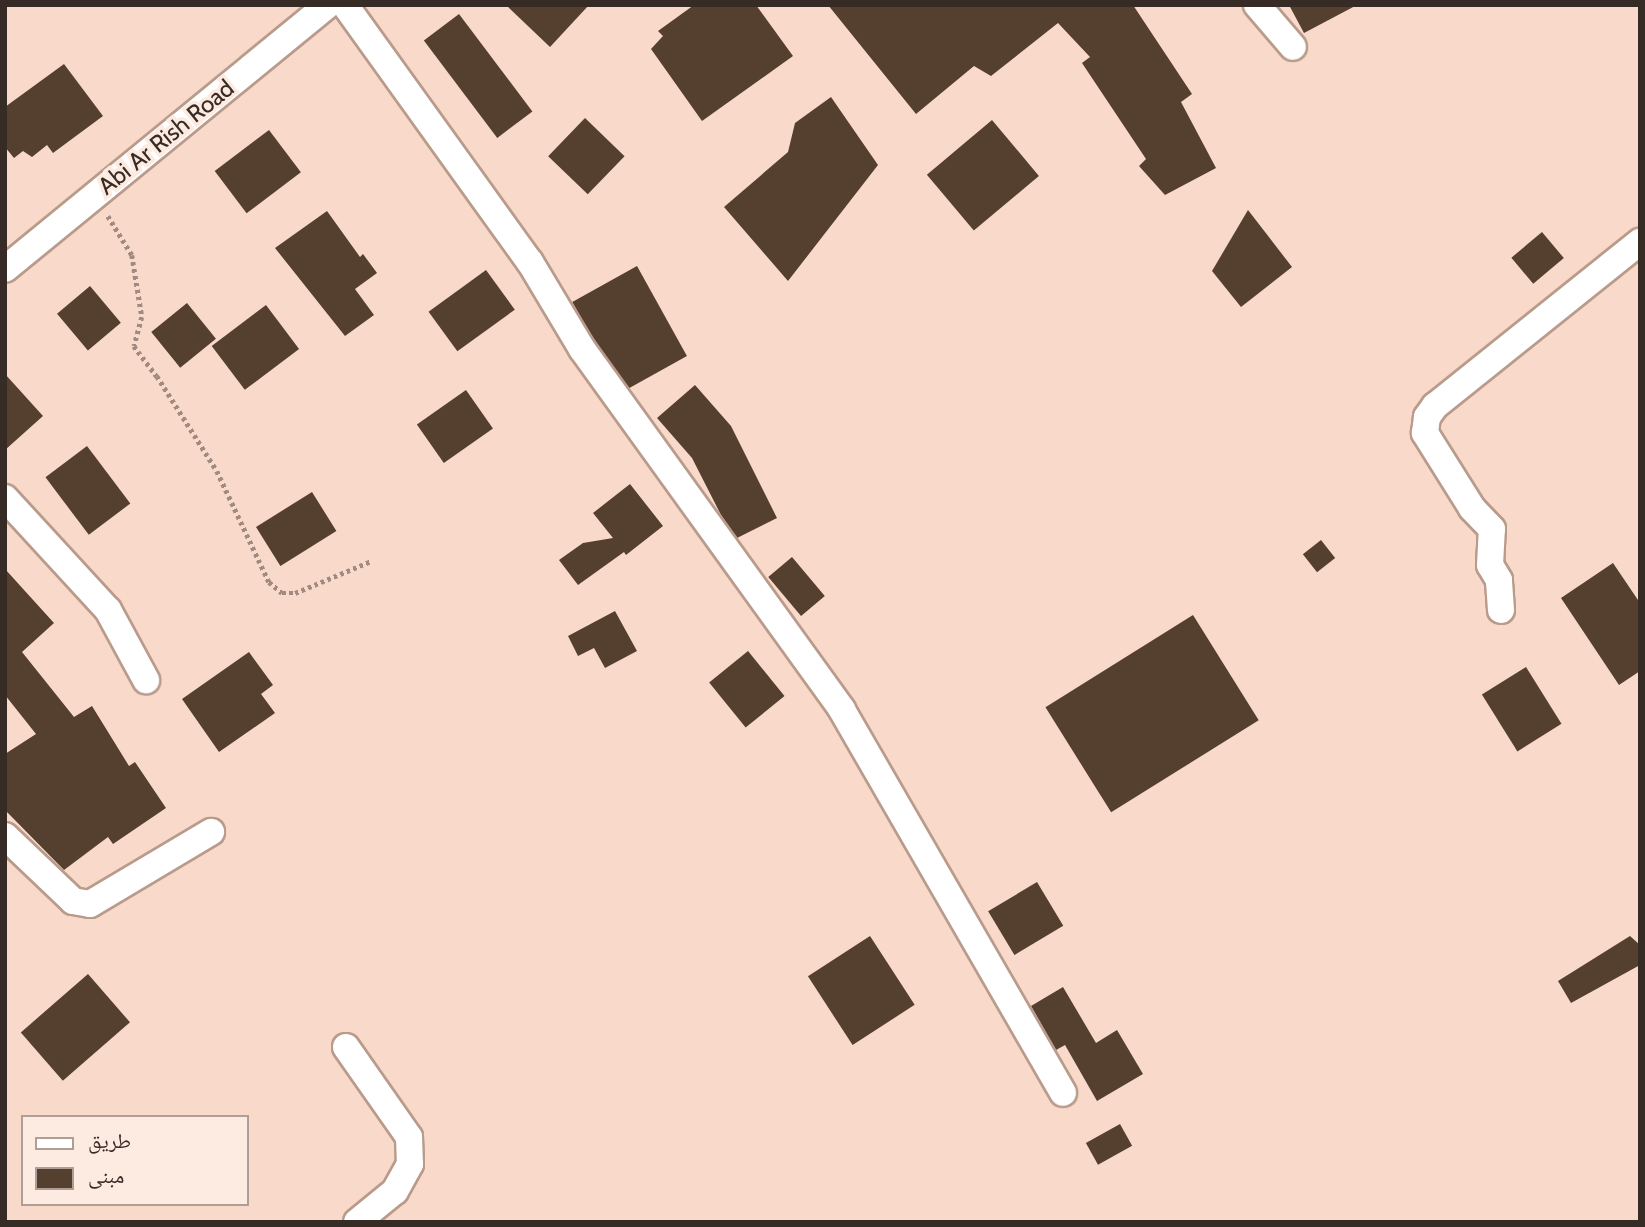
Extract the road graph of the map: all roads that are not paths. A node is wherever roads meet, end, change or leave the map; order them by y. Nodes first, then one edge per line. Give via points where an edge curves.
1 (328, 5) edge
2 (345, 5) edge
3 (1257, 5) edge
4 (1293, 47) dead end
5 (1640, 243) edge
6 (5, 269) edge
7 (5, 498) edge
8 (1501, 610) dead end
9 (146, 680) dead end
10 (211, 832) dead end
11 (5, 836) edge
12 (346, 1047) dead end
13 (1063, 1093) dead end
14 (357, 1222) edge

1 - 6 street, Abi Ar Rish Road
2 - 13 street via 488,201 582,349 842,710
3 - 4 street
5 - 8 street via 1427,417 1425,433 1472,508 1492,529 1490,565 1499,580
7 - 9 street via 108,610
10 - 11 street via 90,904 73,901
12 - 14 street via 410,1137 411,1164 395,1191

